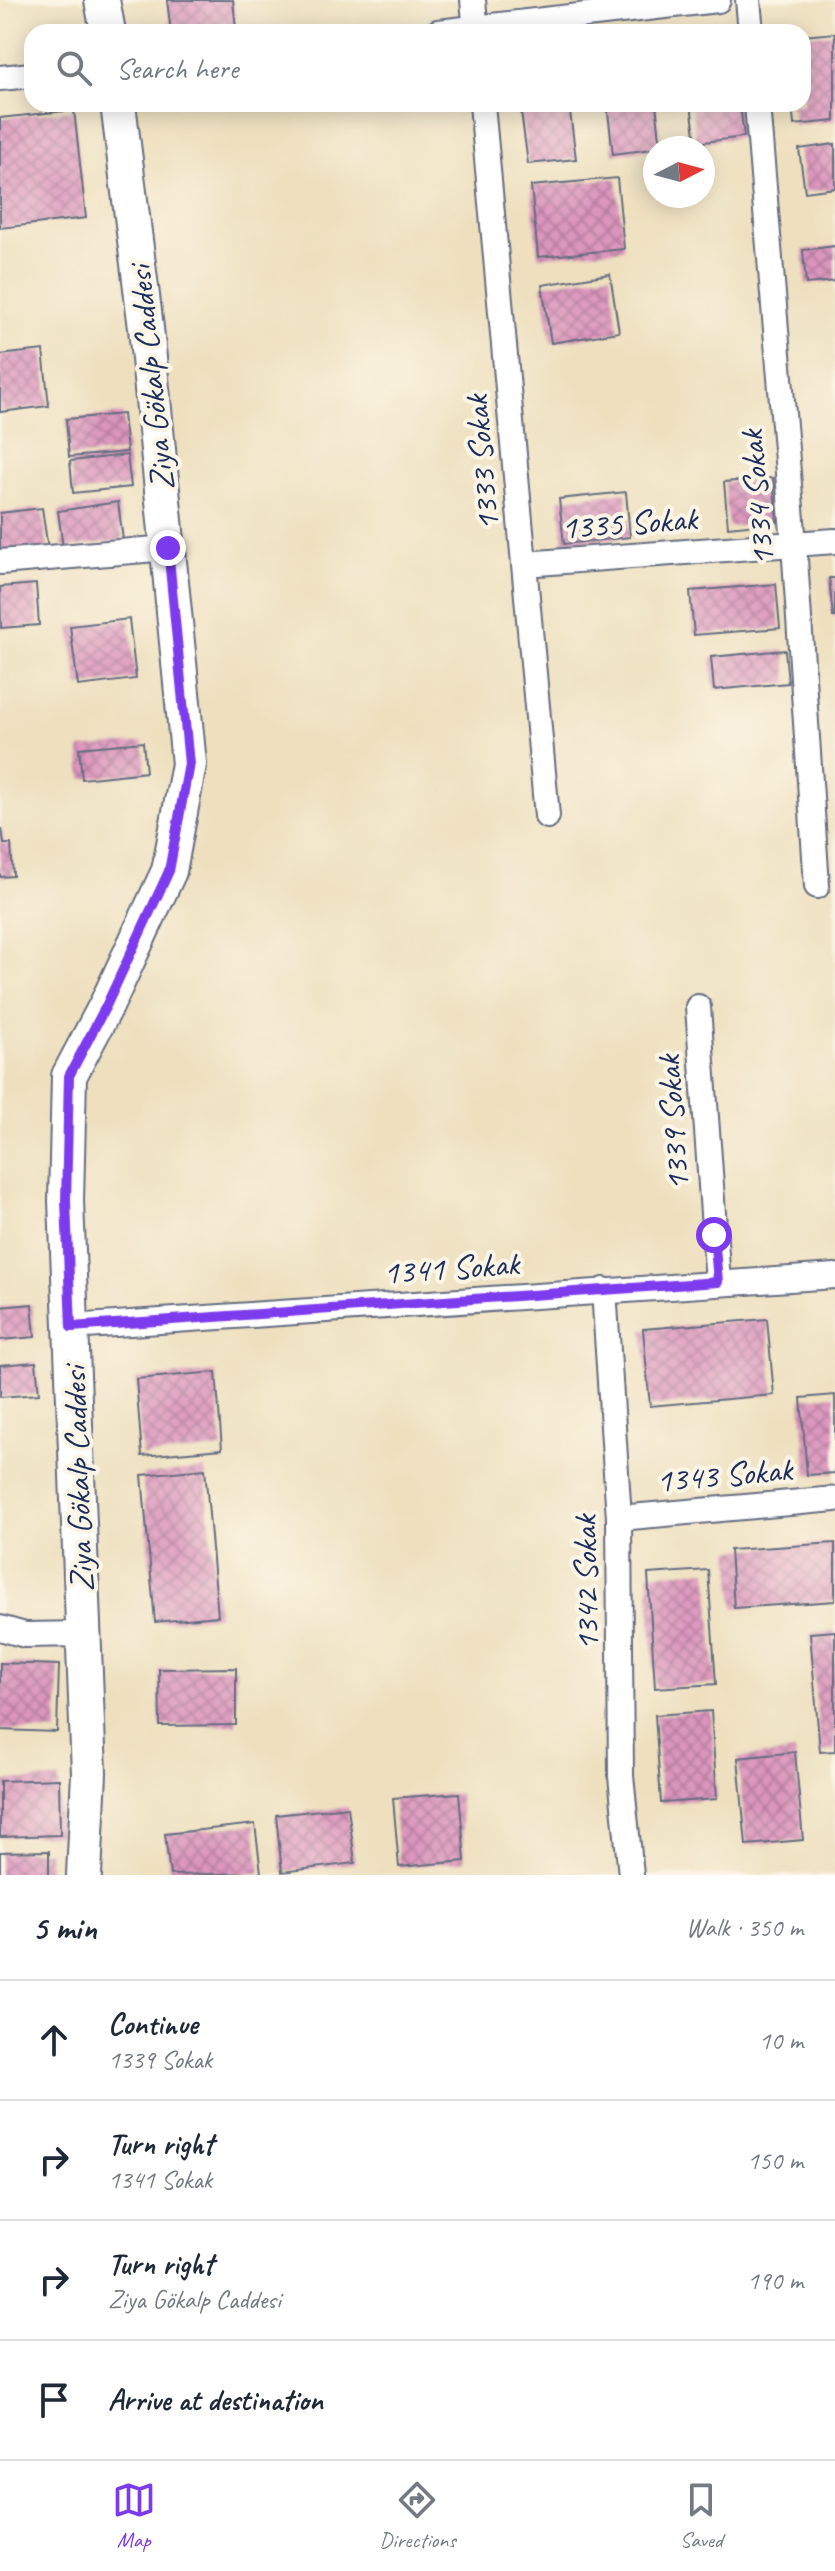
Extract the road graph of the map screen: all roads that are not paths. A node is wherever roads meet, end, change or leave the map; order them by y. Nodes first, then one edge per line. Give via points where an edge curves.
1 (102, 0) edge
2 (473, 0) edge
3 (718, 0) edge
4 (748, 0) edge
5 (106, 24) edge
6 (475, 24) edge
7 (524, 24) edge
8 (750, 24) edge
9 (24, 76) edge
10 (0, 78) edge
11 (119, 112) edge
12 (483, 112) edge
13 (758, 112) edge
14 (835, 541) edge
15 (794, 544) junction
16 (168, 548) junction
17 (0, 562) edge
18 (524, 564) junction
19 (547, 816) dead end
20 (817, 886) dead end
21 (698, 1007) dead end
22 (835, 1276) edge
23 (718, 1282) junction
24 (604, 1290) junction
25 (71, 1327) junction
26 (835, 1499) edge
27 (619, 1518) junction
28 (0, 1628) edge
29 (83, 1634) junction
30 (84, 1875) edge
31 (631, 1875) edge

1 - 5 street
2 - 6 street
3 - 7 street
4 - 8 street
9 - 10 street
11 - 16 street, Ziya Gökalp Caddesi
12 - 18 street, 1333 Sokak
13 - 15 street, 1334 Sokak
14 - 15 street, 1335 Sokak
15 - 18 street, 1335 Sokak
15 - 20 street, 1334 Sokak
16 - 17 street
16 - 25 street, Ziya Gökalp Caddesi via 189,764 169,871 69,1076
18 - 19 street, 1333 Sokak
21 - 23 street, 1339 Sokak
22 - 23 street, 1341 Sokak
23 - 24 street, 1341 Sokak
24 - 25 street, 1341 Sokak
24 - 27 street, 1342 Sokak
25 - 29 street, Ziya Gökalp Caddesi
26 - 27 street, 1343 Sokak
27 - 31 street, 1342 Sokak via 621,1776
28 - 29 street via 25,1635
29 - 30 street, Ziya Gökalp Caddesi via 89,1773

